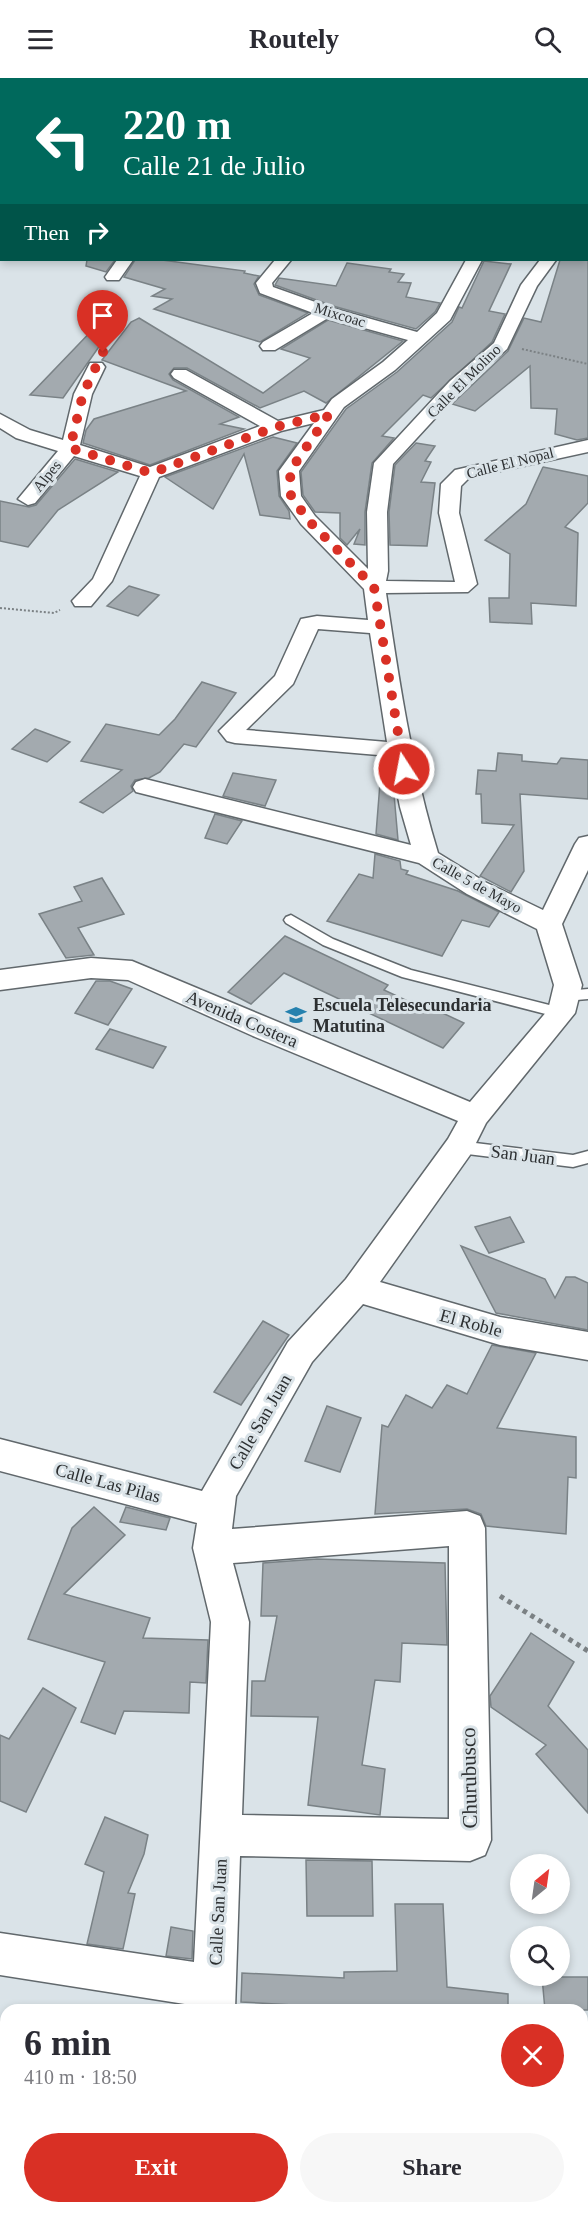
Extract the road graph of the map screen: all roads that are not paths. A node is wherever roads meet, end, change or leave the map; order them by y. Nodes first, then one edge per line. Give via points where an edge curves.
1 (124, 261) edge
2 (282, 261) edge
3 (473, 261) edge
4 (547, 261) edge
5 (113, 277) road end
6 (326, 312) junction
7 (421, 338) junction
8 (269, 346) dead end
9 (96, 367) road end
10 (180, 374) dead end
11 (329, 414) junction
12 (0, 420) edge
13 (276, 427) junction
14 (588, 446) edge
15 (70, 448) junction
16 (384, 463) joint
17 (151, 473) junction
18 (28, 499) dead end
19 (374, 587) junction
20 (83, 601) road end
21 (378, 627) junction
22 (401, 750) junction
23 (146, 787) dead end
24 (588, 844) edge
25 (427, 857) junction
26 (291, 920) dead end
27 (549, 924) junction
28 (0, 980) edge
29 (571, 1001) edge
30 (475, 1116) junction
31 (459, 1148) junction
32 (588, 1157) edge
33 (357, 1289) junction
34 (588, 1346) edge
35 (0, 1455) edge
36 (216, 1511) junction
37 (211, 1548) junction
38 (222, 1835) junction
39 (0, 1954) edge
40 (213, 1998) edge

1 - 5 street
2 - 6 street, Mixcoac via 264,283 266,290
3 - 7 street via 444,316
4 - 16 street, Calle El Molino via 529,285 501,345 456,385
6 - 7 street, Mixcoac
6 - 8 street
7 - 11 street
9 - 15 street, Alpes via 83,394
10 - 13 street
11 - 13 street
11 - 19 street via 290,471 291,496 308,520
12 - 15 street via 23,434
13 - 17 street
14 - 19 street, Calle El Nopal via 462,474 451,484 449,513 466,584 461,588
15 - 17 street
15 - 18 street, Alpes
16 - 19 street, Calle 5 de Mayo via 377,512 378,571
17 - 20 street via 102,581
19 - 21 street, Calle 5 de Mayo
21 - 22 street, Calle 5 de Mayo
21 - 22 street via 309,624 285,679 231,731 235,736
22 - 25 street, Calle 5 de Mayo
23 - 25 street
24 - 27 street
25 - 27 street, Calle 5 de Mayo via 476,888
26 - 29 lane via 328,942 407,974
27 - 29 street
28 - 30 street, Avenida Costera via 91,968 132,971
29 - 30 street, Calle San Juan
30 - 31 street, Calle San Juan
31 - 32 lane, San Juan via 573,1161
31 - 33 street, Calle San Juan
33 - 34 street, El Roble via 472,1324 553,1343
33 - 36 street, Calle San Juan via 300,1352 219,1493
35 - 36 street, Calle Las Pilas
36 - 37 street, Calle San Juan
37 - 38 street, Calle San Juan via 230,1622
37 - 38 street, Churubusco via 467,1528 470,1840
38 - 40 street, Calle San Juan
39 - 40 street

